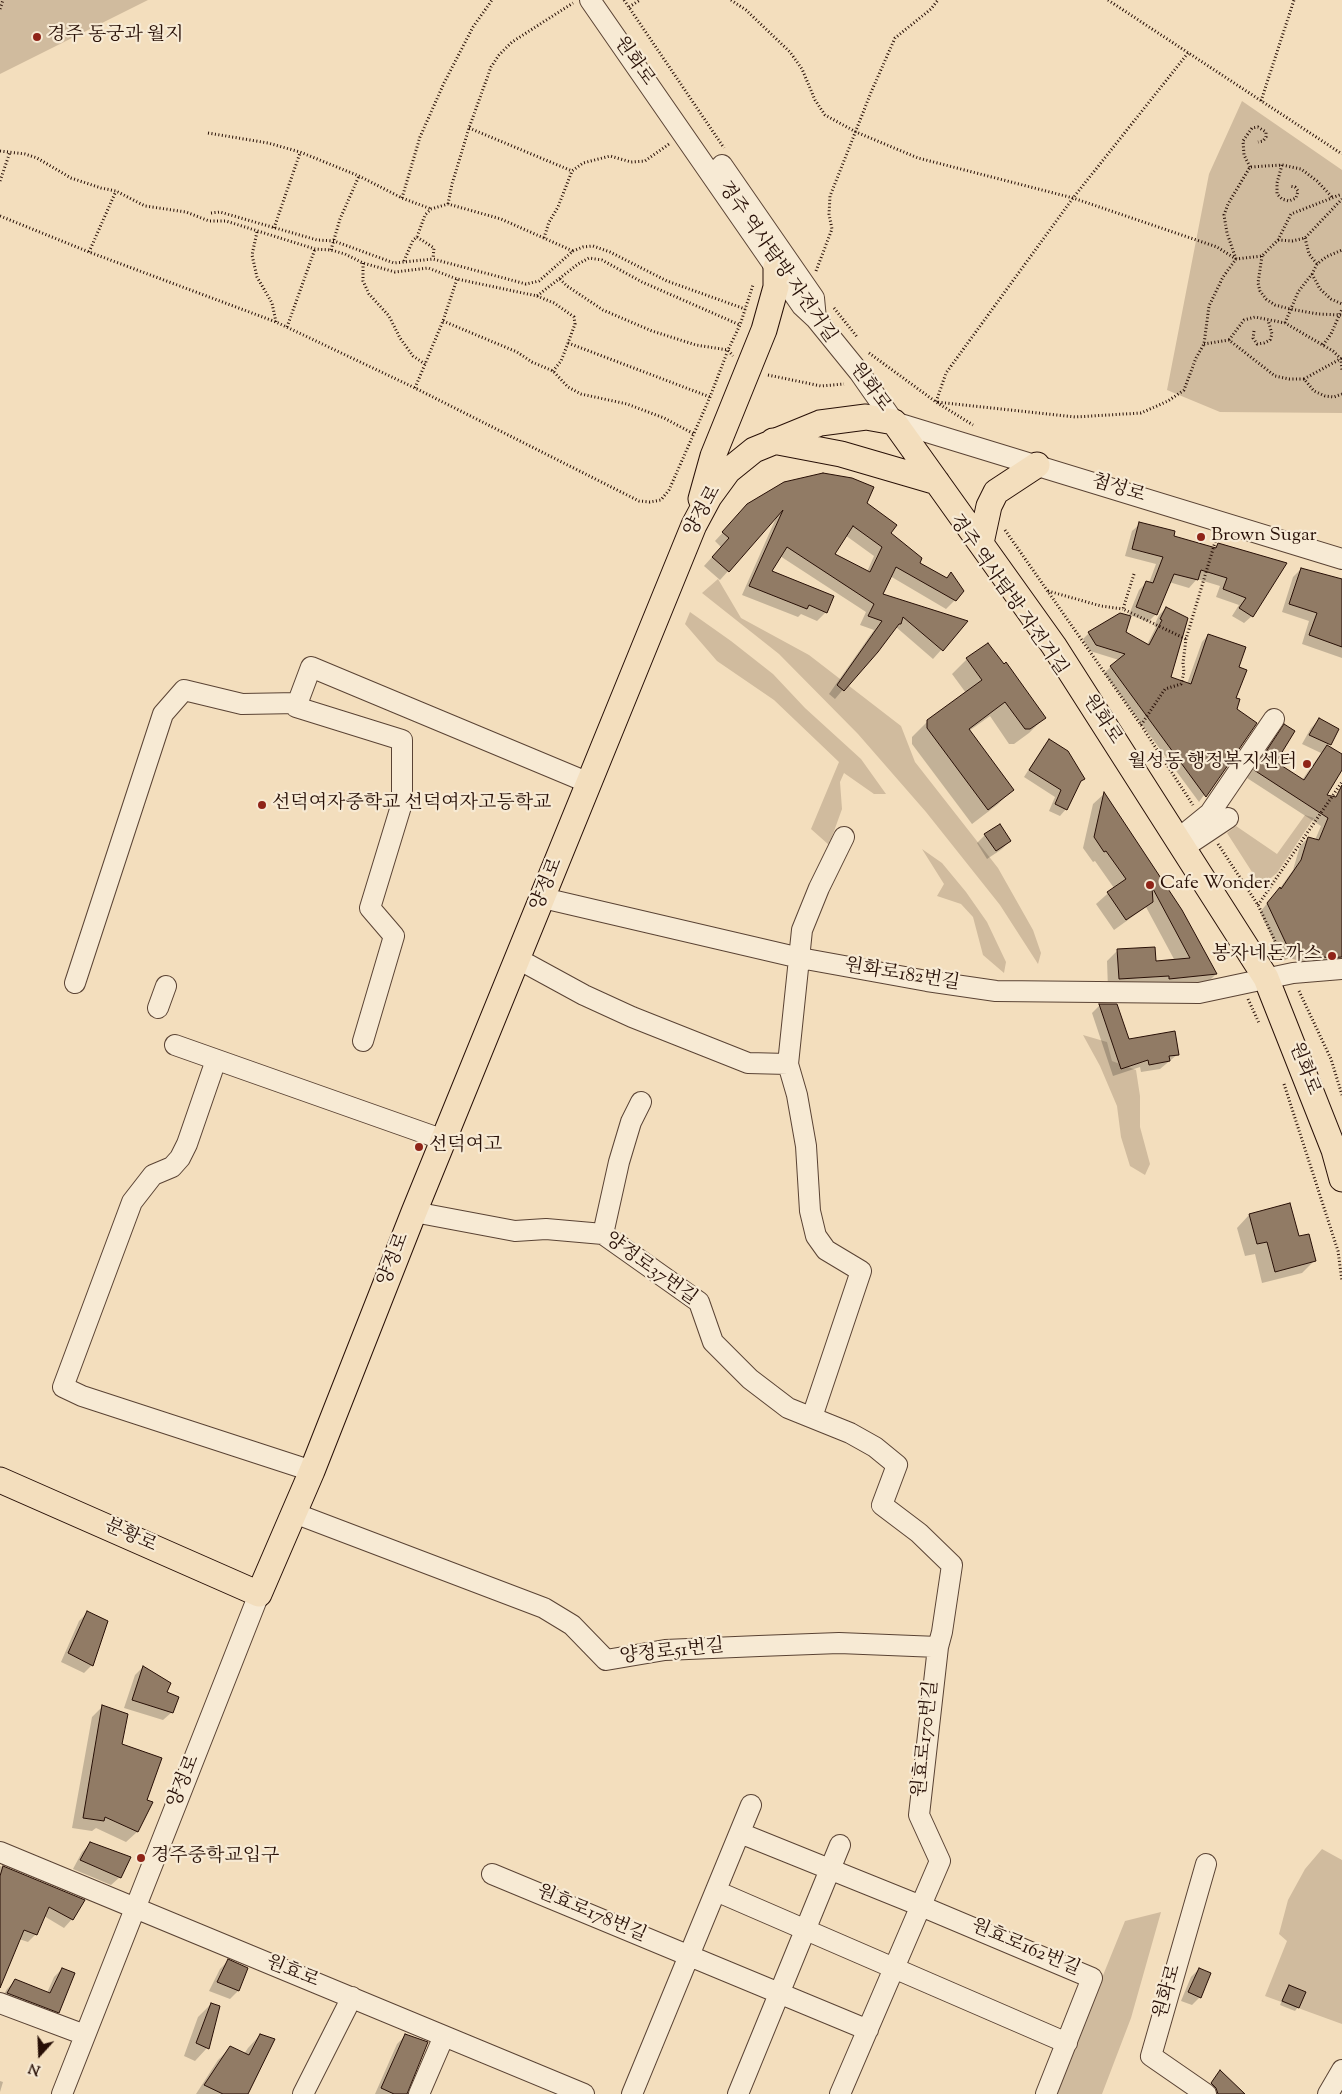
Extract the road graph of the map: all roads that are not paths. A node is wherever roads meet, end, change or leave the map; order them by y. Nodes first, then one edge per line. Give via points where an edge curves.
1 (607, 0) edge
2 (578, 3) edge
3 (776, 267) junction
4 (816, 319) junction
5 (894, 422) junction
6 (773, 441) junction
7 (1037, 465) junction
8 (937, 482) junction
9 (694, 525) junction
10 (981, 543) junction
11 (1342, 559) edge
12 (298, 702) junction
13 (1274, 719) dead end
14 (589, 783) junction
15 (1228, 818) dead end
16 (1206, 826) junction
17 (844, 837) dead end
18 (1181, 844) junction
19 (543, 898) junction
20 (800, 958) junction
21 (518, 959) junction
22 (1342, 969) edge
23 (1266, 978) junction
24 (75, 983) dead end
25 (166, 986) dead end
26 (158, 1008) dead end
27 (363, 1041) dead end
28 (176, 1045) dead end
29 (216, 1060) junction
30 (788, 1064) junction
31 (641, 1102) dead end
32 (444, 1140) junction
33 (1342, 1179) edge
34 (414, 1212) junction
35 (602, 1234) junction
36 (812, 1417) junction
37 (312, 1471) junction
38 (0, 1480) edge
39 (294, 1513) junction
40 (952, 1565) joint
41 (259, 1594) junction
42 (938, 1647) junction
43 (752, 1805) dead end
44 (740, 1833) junction
45 (840, 1846) dead end
46 (0, 1852) edge
47 (1206, 1864) dead end
48 (830, 1869) junction
49 (492, 1874) dead end
50 (716, 1891) junction
51 (921, 1906) junction
52 (135, 1908) junction
53 (806, 1929) junction
54 (689, 1956) junction
55 (894, 1966) junction
56 (779, 1993) junction
57 (352, 1997) junction
58 (0, 2003) edge
59 (868, 2030) junction
60 (85, 2036) junction
61 (444, 2036) junction
62 (1067, 2043) junction
63 (1342, 2070) edge
64 (62, 2094) edge
65 (303, 2094) edge
66 (419, 2094) edge
67 (584, 2094) edge
68 (632, 2094) edge
69 (738, 2094) edge
70 (840, 2094) edge
71 (1046, 2094) edge
72 (1206, 2094) edge
73 (1328, 2094) edge

1 - 4 street, 원화로 via 814,298
2 - 3 street, 원화로
3 - 4 street, 원화로 via 802,306
3 - 9 main road via 776,286 764,330 713,456
4 - 5 street, 원화로
5 - 6 main road, 양정로 via 866,418 820,423
5 - 7 street, 첨성로
5 - 8 main road, 원화로
6 - 8 main road via 841,454
6 - 9 main road, 양정로 via 754,450 728,471
7 - 10 main road via 996,492 989,506
7 - 11 street, 첨성로
8 - 10 main road, 원화로
9 - 14 main road, 양정로
10 - 18 main road, 원화로 via 1054,646
12 - 14 street via 311,667
12 - 24 street via 242,704 184,690 163,714
12 - 27 street via 296,706 402,740 402,803 370,908 394,936
13 - 16 street via 1210,813
14 - 19 main road, 양정로
15 - 16 street
16 - 18 street
17 - 20 street via 818,888 802,930
18 - 23 main road, 원화로
19 - 20 street, 원화로182번길
19 - 21 main road, 양정로
20 - 23 street, 원화로182번길 via 996,991 1199,993
20 - 30 street
21 - 30 street via 632,1017 748,1063
21 - 32 main road, 양정로
22 - 23 street, 원화로182번길
23 - 33 main road, 원화로 via 1334,1150
25 - 26 street
28 - 29 street
29 - 32 street
29 - 37 street via 180,1158 172,1167 153,1175 132,1202 63,1387
30 - 36 street via 804,1137 810,1211 816,1236 826,1250 861,1271
31 - 35 street via 631,1122 619,1162
32 - 34 main road, 양정로
34 - 35 street, 양정로37번길 via 514,1231 546,1229
34 - 37 main road, 양정로
35 - 36 street, 양정로37번길 via 700,1302 713,1342 750,1379 788,1408
36 - 40 street, 양정로37번길 via 875,1447 896,1465 882,1505 919,1533
37 - 39 main road, 양정로
38 - 41 main road, 분황로
39 - 41 main road, 양정로
39 - 42 street, 양정로51번길 via 544,1608 572,1625 606,1660 666,1650 759,1646 838,1643
40 - 42 street, 원효로170번길
41 - 52 street, 양정로
42 - 51 street, 원효로170번길 via 919,1815 940,1861
43 - 44 street
44 - 48 street
44 - 50 street
45 - 48 street
46 - 52 street, 원효로
47 - 72 street, 원화로 via 1151,2056
48 - 51 street
48 - 53 street
49 - 54 street, 원효로178번길
50 - 53 street
50 - 54 street
51 - 55 street, 원효로170번길
51 - 62 street, 원효로162번길 via 1092,1978
52 - 57 street, 원효로
52 - 60 street, 양정로
53 - 55 street
53 - 56 street
54 - 56 street, 원효로178번길
54 - 68 street
55 - 59 street, 원효로170번길
55 - 62 street
56 - 59 street
56 - 69 street
57 - 61 street, 원효로
57 - 65 street
58 - 60 street
59 - 70 street, 원효로170번길
60 - 64 street, 양정로
61 - 66 street
61 - 67 street, 원효로
62 - 71 street, 원효로162번길
63 - 73 street

